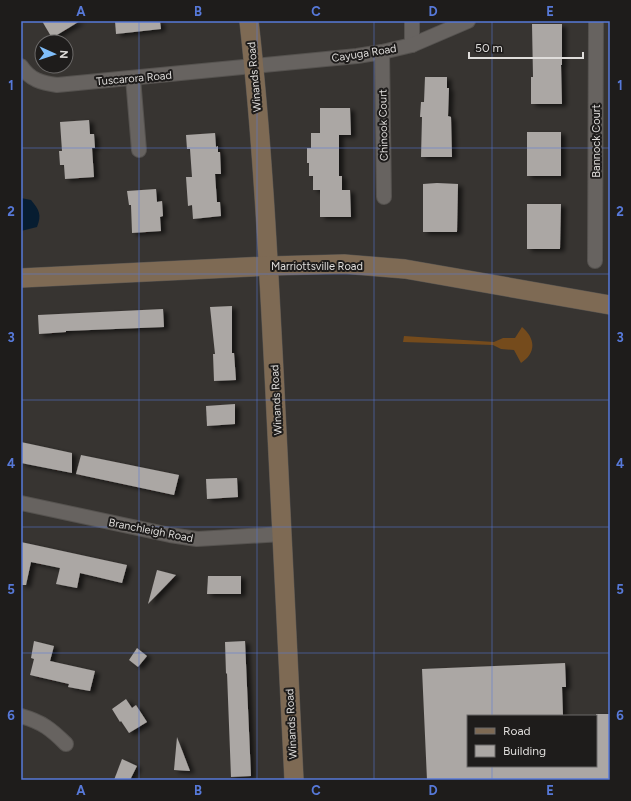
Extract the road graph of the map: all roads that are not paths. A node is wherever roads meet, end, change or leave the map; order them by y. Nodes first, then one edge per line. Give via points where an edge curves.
1 (249, 21) edge
2 (412, 21) edge
3 (468, 21) edge
4 (596, 21) edge
5 (412, 45) junction
6 (382, 52) junction
7 (21, 66) edge
8 (254, 66) junction
9 (133, 78) junction
10 (139, 150) dead end
11 (384, 197) dead end
12 (595, 261) dead end
13 (269, 266) junction
14 (21, 278) edge
15 (610, 305) edge
16 (21, 503) edge
17 (283, 534) junction
18 (21, 716) edge
19 (66, 744) dead end
20 (294, 780) edge

1 - 8 street, Winands Road
2 - 5 street
3 - 5 street, Cayuga Road
4 - 12 street, Bannock Court
5 - 6 street, Cayuga Road
6 - 8 street, Cayuga Road
6 - 11 street, Chinook Court
7 - 9 street, Tuscarora Road via 32,79 57,85
8 - 9 street, Tuscarora Road
8 - 13 street, Winands Road
9 - 10 street
13 - 14 street, Marriottsville Road
13 - 15 street, Marriottsville Road via 344,264 405,269
13 - 17 street, Winands Road
16 - 17 street, Branchleigh Road via 197,538
17 - 20 street, Winands Road
18 - 19 street via 53,731

